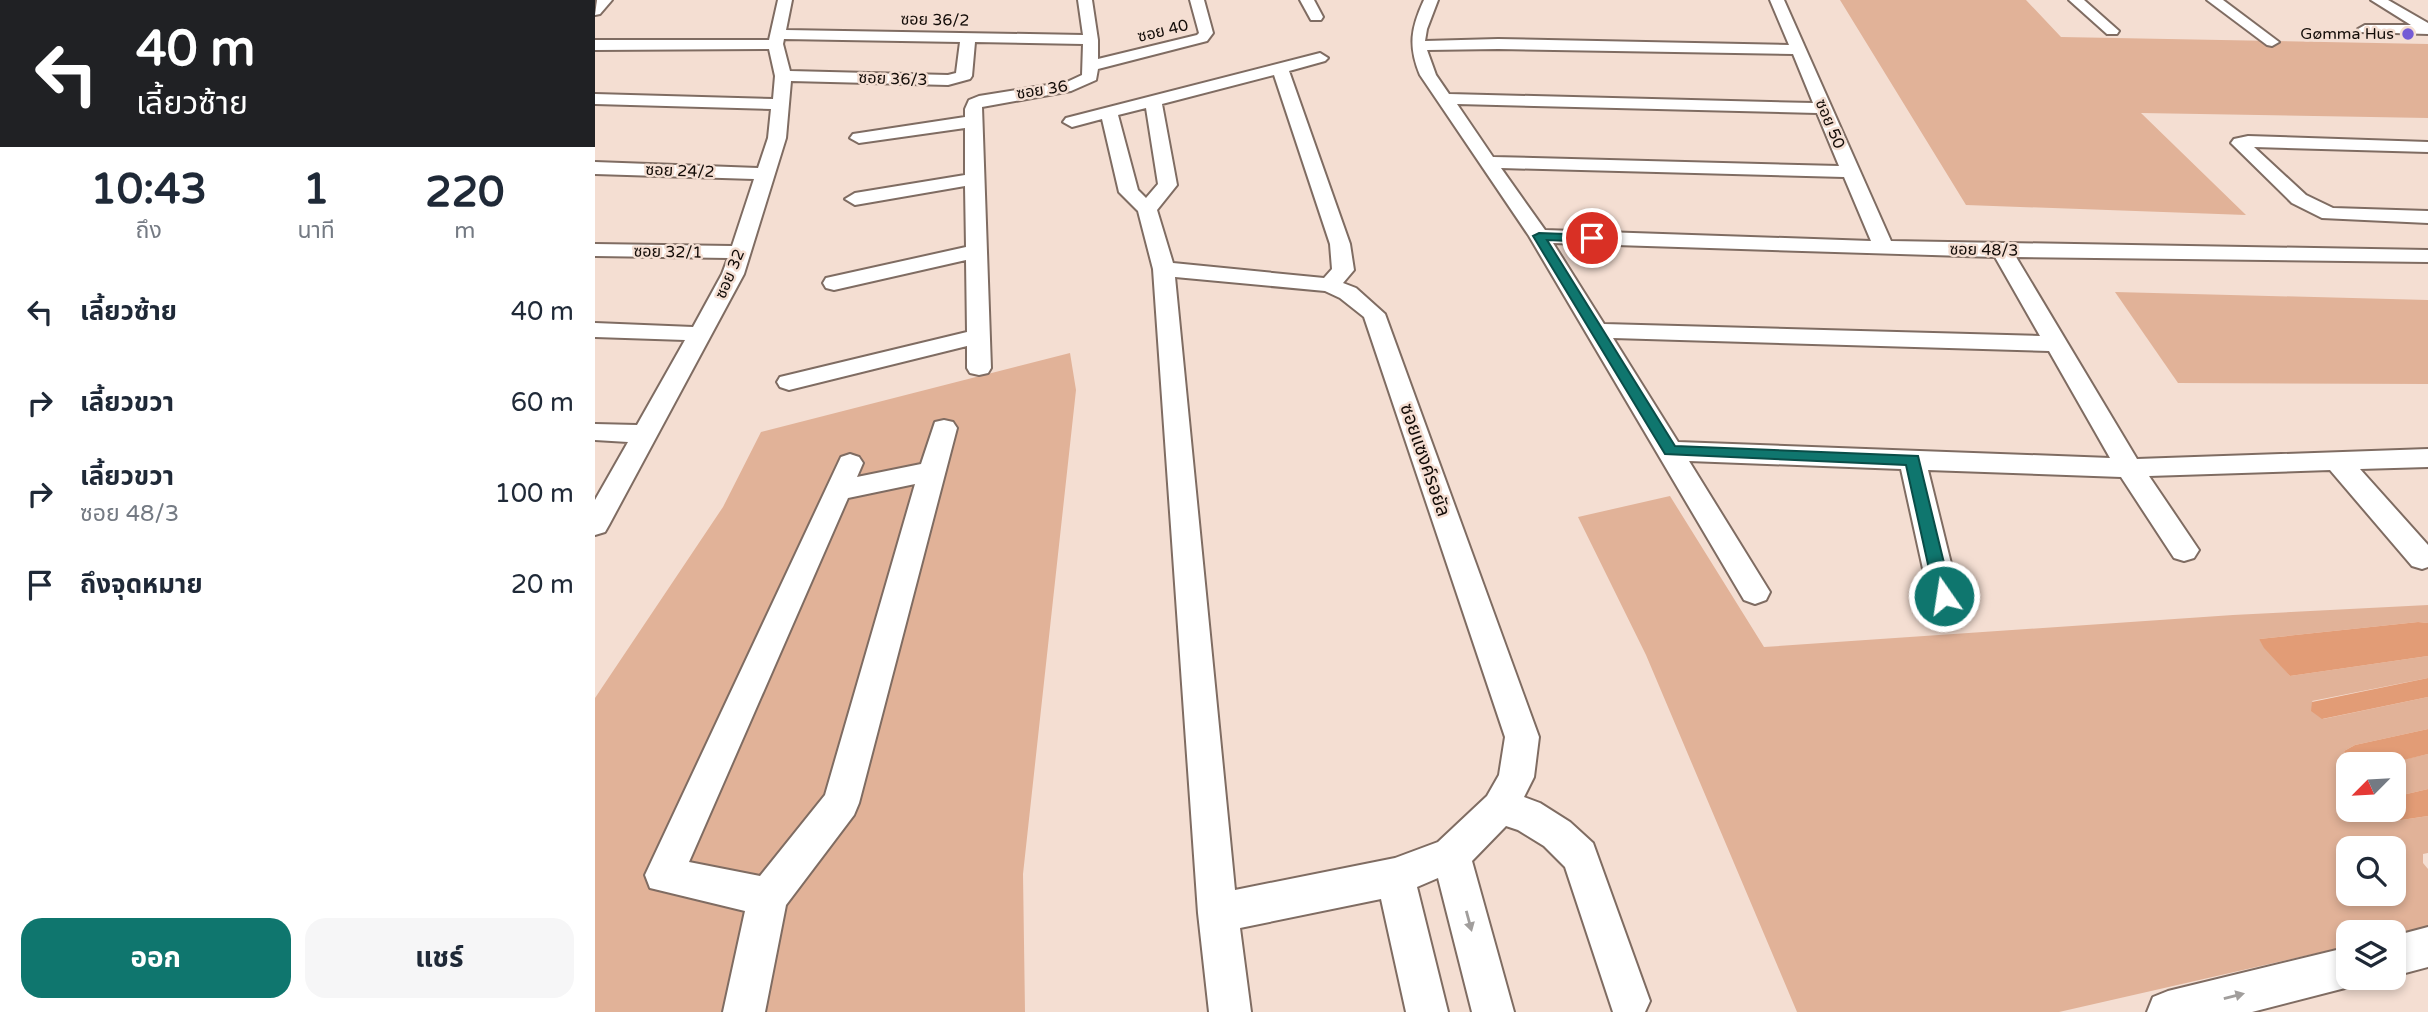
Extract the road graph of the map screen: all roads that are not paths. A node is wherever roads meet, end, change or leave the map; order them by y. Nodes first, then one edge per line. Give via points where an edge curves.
1 (605, 0) edge
2 (785, 0) edge
3 (1085, 0) edge
4 (1197, 0) edge
5 (1307, 0) edge
6 (1431, 0) edge
7 (1443, 0) edge
8 (1777, 0) edge
9 (2076, 0) edge
10 (2214, 0) edge
11 (2378, 0) edge
12 (595, 11) edge
13 (1316, 17) dead end
14 (2365, 29) dead end
15 (2428, 29) edge
16 (2112, 31) dead end
17 (776, 39) junction
18 (968, 39) junction
19 (1091, 40) junction
20 (2272, 42) dead end
21 (595, 45) edge
22 (1417, 46) junction
23 (1799, 50) junction
24 (1320, 58) dead end
25 (1091, 66) junction
26 (1280, 68) junction
27 (783, 76) junction
28 (595, 99) edge
29 (1444, 99) junction
30 (1153, 101) junction
31 (781, 104) junction
32 (1823, 108) junction
33 (1109, 112) junction
34 (974, 121) junction
35 (1072, 122) dead end
36 (859, 138) dead end
37 (2428, 147) edge
38 (1489, 162) junction
39 (595, 169) edge
40 (1851, 172) junction
41 (765, 173) junction
42 (975, 179) junction
43 (855, 199) dead end
44 (1147, 209) junction
45 (2390, 216) junction
46 (2428, 217) edge
47 (1539, 236) junction
48 (1884, 248) junction
49 (2428, 249) edge
50 (595, 250) edge
51 (977, 251) junction
52 (2002, 251) junction
53 (741, 252) junction
54 (2428, 257) edge
55 (1164, 269) junction
56 (834, 283) dead end
57 (1329, 285) junction
58 (595, 330) edge
59 (1597, 331) junction
60 (702, 334) junction
61 (978, 336) junction
62 (2057, 344) junction
63 (979, 368) dead end
64 (789, 382) dead end
65 (944, 428) dead end
66 (595, 432) edge
67 (646, 434) junction
68 (1670, 451) junction
69 (2428, 458) edge
70 (1912, 460) junction
71 (2336, 460) junction
72 (2129, 468) junction
73 (932, 471) junction
74 (595, 525) edge
75 (2184, 550) dead end
76 (2422, 558) dead end
77 (1755, 592) dead end
78 (1944, 596) dead end
79 (1500, 808) junction
80 (1451, 855) junction
81 (1395, 877) junction
82 (768, 897) junction
83 (1218, 913) junction
84 (2428, 947) edge
85 (2406, 953) edge
86 (2336, 970) edge
87 (1629, 1002) dead end
88 (744, 1012) edge
89 (1230, 1012) edge
90 (1427, 1012) edge
91 (1493, 1012) edge
92 (2168, 1012) edge

1 - 12 street
2 - 17 street, ซอย 32
3 - 19 street, ซอย 36
4 - 25 street, ซอย 40 via 1206,33 1202,38
5 - 13 street
6 - 7 street
6 - 22 street via 1416,34
8 - 23 street, ซอย 50
9 - 16 street
10 - 20 street
11 - 15 street
14 - 15 street
17 - 18 street, ซอย 36/2
17 - 21 street, ซอย 36/2
17 - 27 street, ซอย 32
18 - 19 street, ซอย 36/2
18 - 27 street, ซอย 36/3 via 964,76 948,80
19 - 25 street, ซอย 36
22 - 23 street
22 - 29 street
23 - 32 street, ซอย 50
24 - 26 street
25 - 34 street, ซอย 36 via 1090,78 1071,86 975,104
26 - 30 street
26 - 57 street via 1340,244 1343,270
27 - 31 street, ซอย 32
28 - 31 street
29 - 32 street
29 - 38 street
30 - 33 street
30 - 44 street via 1168,185
31 - 41 street, ซอย 32 via 777,138
32 - 40 street, ซอย 50
33 - 35 street
33 - 44 street via 1129,192
34 - 36 street
34 - 42 street
37 - 45 street via 2240,143 2314,208 2329,214
38 - 40 street
38 - 47 street
39 - 41 street, ซอย 24/2
40 - 48 street, ซอย 50
41 - 53 street, ซอย 32
42 - 43 street
42 - 51 street
44 - 55 street
45 - 46 street
45 - 49 street
47 - 48 street, ซอย 48/3
47 - 59 street
48 - 52 street, ซอย 48/3
50 - 53 street, ซอย 32/1
51 - 56 street
51 - 61 street
52 - 54 street, ซอย 48/3
52 - 62 street
53 - 60 street, ซอย 32
55 - 57 street, ซอยแซงค์รอยัล
55 - 83 street
57 - 79 street, ซอยแซงค์รอยัล via 1348,293 1374,314 1521,737 1515,777
58 - 60 street
59 - 62 street
59 - 68 street
60 - 67 street, ซอย 32
61 - 63 street
61 - 64 street
62 - 72 street
65 - 73 street
66 - 67 street
67 - 74 street, ซอย 32
68 - 70 street
68 - 77 street
69 - 71 street
70 - 72 street
70 - 78 street
71 - 72 street
71 - 76 street
72 - 75 street
73 - 82 street via 841,803
73 - 82 street via 844,477 664,874
79 - 80 street, ซอยแซงค์รอยัล
79 - 87 street via 1527,815 1580,856
80 - 81 street, ซอยแซงค์รอยัล
80 -> 91 street
81 - 83 street, ซอยแซงค์รอยัล
81 - 90 street
82 - 88 street
83 - 89 street
84 - 85 street
92 -> 86 street

